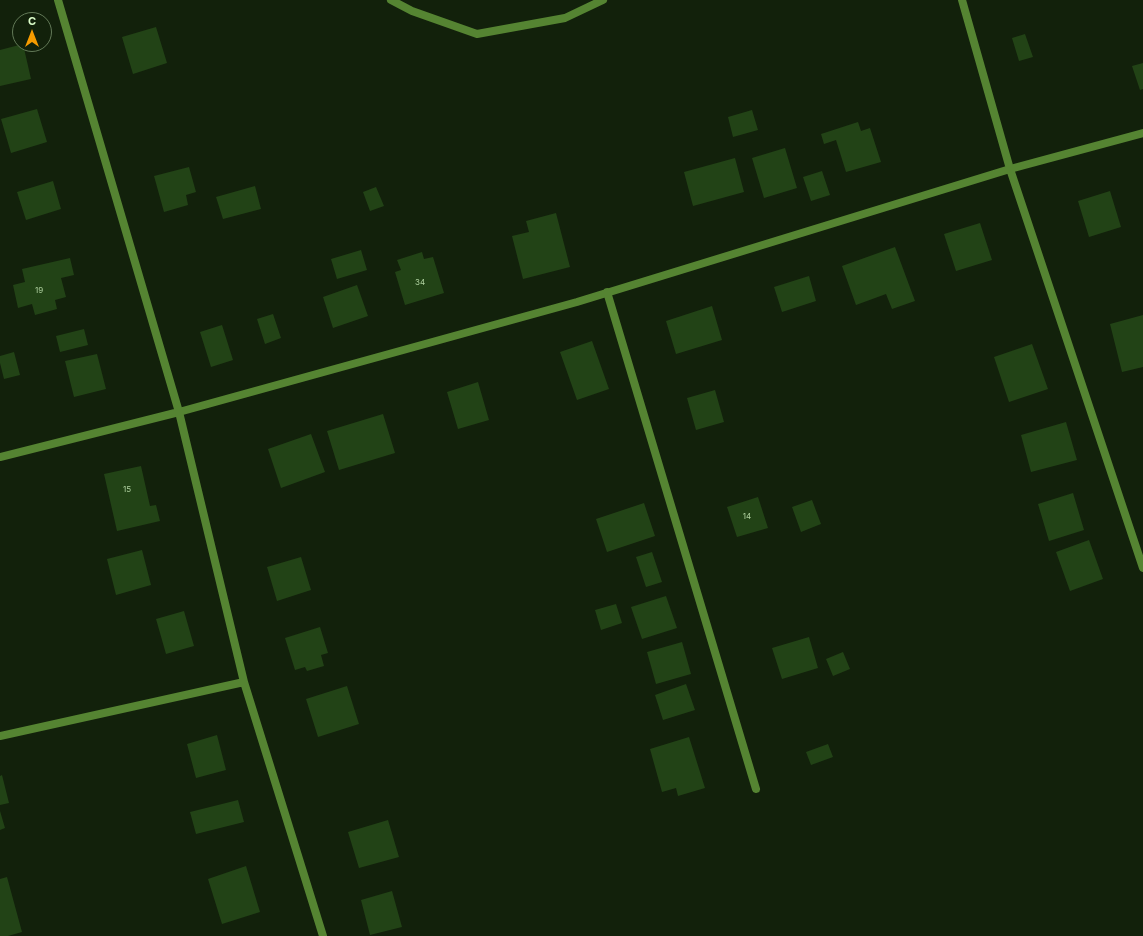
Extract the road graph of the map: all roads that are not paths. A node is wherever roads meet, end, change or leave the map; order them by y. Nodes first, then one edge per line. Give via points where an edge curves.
1 (58, 0) edge
2 (391, 0) edge
3 (603, 0) edge
4 (962, 0) edge
5 (1143, 134) edge
6 (1010, 169) junction
7 (607, 292) junction
8 (179, 412) junction
9 (0, 457) edge
10 (1143, 568) edge
11 (244, 682) junction
12 (0, 736) edge
13 (756, 789) dead end
14 (323, 936) edge

1 - 8 street
2 - 3 street via 412,11 477,34 565,18
4 - 6 street
5 - 6 street
6 - 7 street
6 - 10 street
7 - 8 street
7 - 13 street
8 - 9 street
8 - 11 street
11 - 12 street
11 - 14 street

